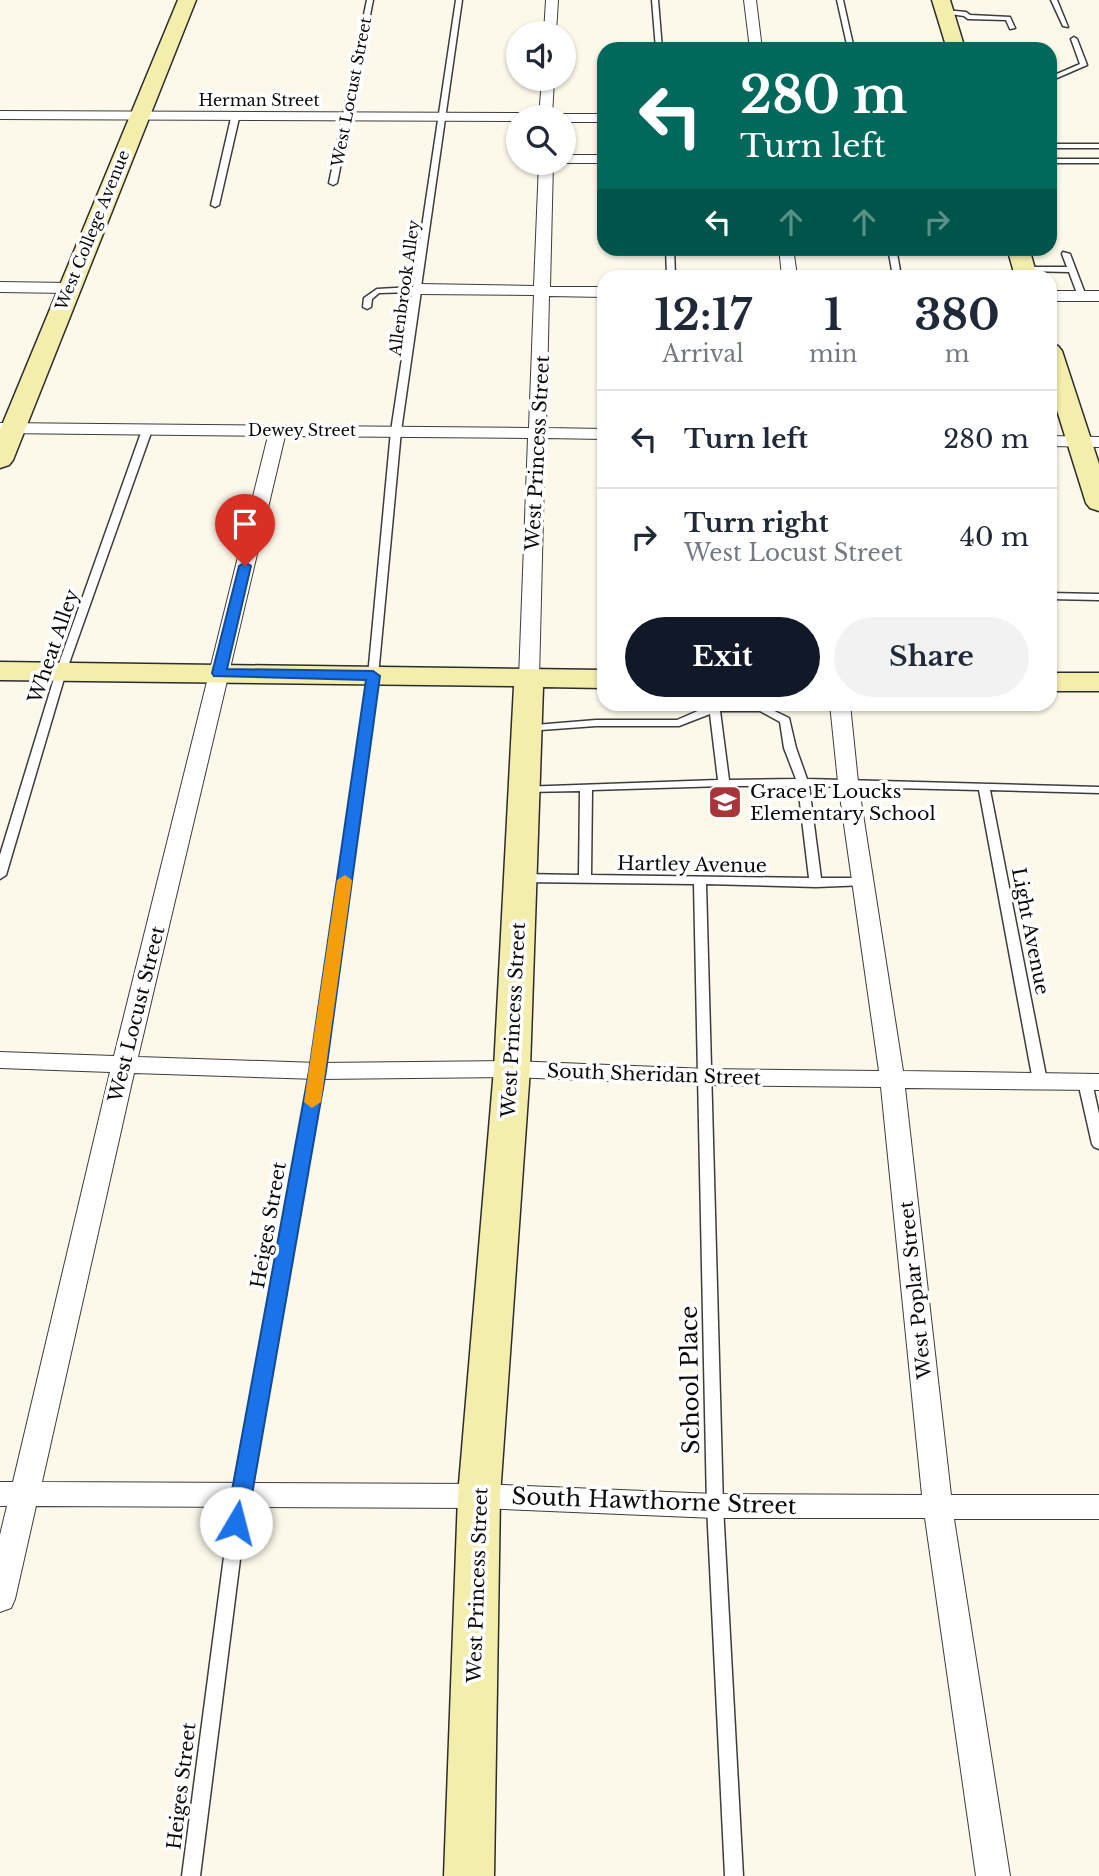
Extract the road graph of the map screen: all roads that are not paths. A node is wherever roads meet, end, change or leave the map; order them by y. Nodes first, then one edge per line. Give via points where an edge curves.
1 (187, 0) edge
2 (370, 0) edge
3 (460, 0) edge
4 (552, 0) edge
5 (655, 0) edge
6 (750, 0) edge
7 (840, 0) edge
8 (1054, 0) edge
9 (944, 12) edge
10 (551, 21) edge
11 (1066, 26) dead end
12 (1012, 28) dead end
13 (1074, 39) dead end
14 (658, 42) edge
15 (755, 42) edge
16 (849, 42) edge
17 (954, 42) edge
18 (1057, 76) edge
19 (0, 115) edge
20 (138, 116) junction
21 (344, 117) junction
22 (440, 117) junction
23 (506, 117) edge
24 (236, 118) junction
25 (576, 118) edge
26 (597, 118) edge
27 (1057, 146) edge
28 (1099, 146) edge
29 (576, 159) edge
30 (597, 159) edge
31 (1057, 161) edge
32 (1099, 161) edge
33 (546, 175) edge
34 (333, 184) dead end
35 (215, 205) dead end
36 (1066, 254) dead end
37 (1022, 265) edge
38 (1072, 270) junction
39 (0, 287) edge
40 (69, 288) junction
41 (419, 289) junction
42 (544, 291) junction
43 (597, 292) edge
44 (1057, 296) edge
45 (1082, 296) junction
46 (1099, 296) edge
47 (367, 307) dead end
48 (1057, 367) edge
49 (7, 428) edge
50 (147, 430) junction
51 (396, 430) junction
52 (278, 431) junction
53 (539, 433) junction
54 (597, 434) edge
55 (1057, 442) edge
56 (1089, 442) edge
57 (0, 460) edge
58 (1099, 503) edge
59 (382, 581) joint
60 (1057, 596) edge
61 (1097, 597) dead end
62 (0, 671) edge
63 (61, 672) junction
64 (219, 673) junction
65 (373, 676) junction
66 (530, 678) junction
67 (597, 678) edge
68 (1057, 682) edge
69 (1099, 682) edge
70 (704, 711) edge
71 (715, 711) edge
72 (768, 711) edge
73 (841, 711) edge
74 (527, 728) junction
75 (848, 782) junction
76 (724, 783) junction
77 (803, 783) junction
78 (586, 788) junction
79 (984, 788) junction
80 (524, 789) junction
81 (1099, 790) edge
82 (0, 875) edge
83 (520, 878) junction
84 (586, 880) junction
85 (863, 881) junction
86 (700, 882) junction
87 (816, 883) junction
88 (0, 1060) edge
89 (124, 1064) junction
90 (512, 1069) junction
91 (318, 1071) junction
92 (707, 1077) junction
93 (892, 1080) junction
94 (1040, 1081) junction
95 (1092, 1082) edge
96 (1099, 1144) edge
97 (11, 1494) edge
98 (240, 1496) junction
99 (479, 1496) junction
100 (715, 1506) junction
101 (939, 1507) junction
102 (1099, 1507) edge
103 (0, 1599) edge
104 (191, 1876) edge
105 (469, 1876) edge
106 (734, 1876) edge
107 (993, 1876) edge

1 - 20 street, West College Avenue
2 - 21 lane, West Locust Street
3 - 22 lane, Allenbrook Alley
4 - 10 street
5 - 14 lane
6 - 15 street
7 - 16 lane
8 - 11 lane
9 - 12 lane via 969,20 1007,18
9 - 17 street
13 - 18 lane via 1084,65
19 - 20 street, Herman Street
20 - 24 street, Herman Street
20 - 40 street, West College Avenue
21 - 22 street, Herman Street
21 - 24 street, Herman Street
21 - 34 lane, West Locust Street
22 - 23 street, Herman Street
22 - 41 lane, Allenbrook Alley
24 - 35 lane
25 - 26 street
27 - 28 lane
29 - 30 street
31 - 32 lane
33 - 42 street, West Princess Street
36 - 38 lane
37 - 38 lane
38 - 45 lane
39 - 40 street
40 - 49 street, West College Avenue
41 - 42 street
41 - 47 lane via 377,292 368,298
41 - 51 lane, Allenbrook Alley
42 - 43 street
42 - 53 street, West Princess Street
44 - 45 street
45 - 46 street
48 - 56 street
49 - 50 street, Dewey Street
49 - 57 street, West College Avenue
50 - 52 street, Dewey Street
50 - 63 lane, Wheat Alley
51 - 52 street, Dewey Street
51 - 53 street, Dewey Street
51 - 59 lane, Allenbrook Alley
52 - 64 street, West Locust Street
53 - 54 street, Dewey Street
53 - 66 street, West Princess Street
55 - 56 street
56 - 58 street
59 - 65 lane, Heiges Street
60 - 61 lane
62 - 63 street
63 - 64 street
63 - 82 lane, Wheat Alley
64 - 65 street
64 - 89 street, West Locust Street
65 - 66 street
65 - 91 lane, Heiges Street
66 - 67 street
66 - 74 street, West Princess Street
68 - 69 street
70 - 74 lane via 679,723
71 - 76 lane
72 - 77 lane via 785,720
73 - 75 street, West Poplar Street
74 - 80 street, West Princess Street
75 - 77 lane
75 - 79 lane
75 - 85 street, West Poplar Street
76 - 77 lane
76 - 78 lane
77 - 87 lane
78 - 80 lane
78 - 84 lane
79 - 81 lane
79 - 94 lane, Light Avenue
80 - 83 street, West Princess Street
83 - 84 lane, Hartley Avenue
83 - 90 street, West Princess Street
84 - 86 lane, Hartley Avenue
85 - 87 lane, Hartley Avenue
85 - 93 street, West Poplar Street
86 - 87 lane, Hartley Avenue
86 - 92 lane, School Place
88 - 89 street, South Sheridan Street
89 - 91 street, South Sheridan Street
89 - 97 street, West Locust Street
90 - 91 street, South Sheridan Street
90 - 92 street, South Sheridan Street
90 - 99 street, West Princess Street
91 - 98 lane, Heiges Street
92 - 93 street, South Sheridan Street
92 - 100 lane, School Place
93 - 94 street, South Sheridan Street
93 - 101 street, West Poplar Street
94 - 95 street, South Sheridan Street
95 - 96 lane
97 - 98 street, South Hawthorne Street
97 - 103 street, West Locust Street
98 - 99 street, South Hawthorne Street
98 - 104 lane, Heiges Street
99 - 100 street, South Hawthorne Street
99 - 105 street, West Princess Street
100 - 101 street, South Hawthorne Street
100 - 106 lane, School Place
101 - 102 street, South Hawthorne Street
101 - 107 street, West Poplar Street

